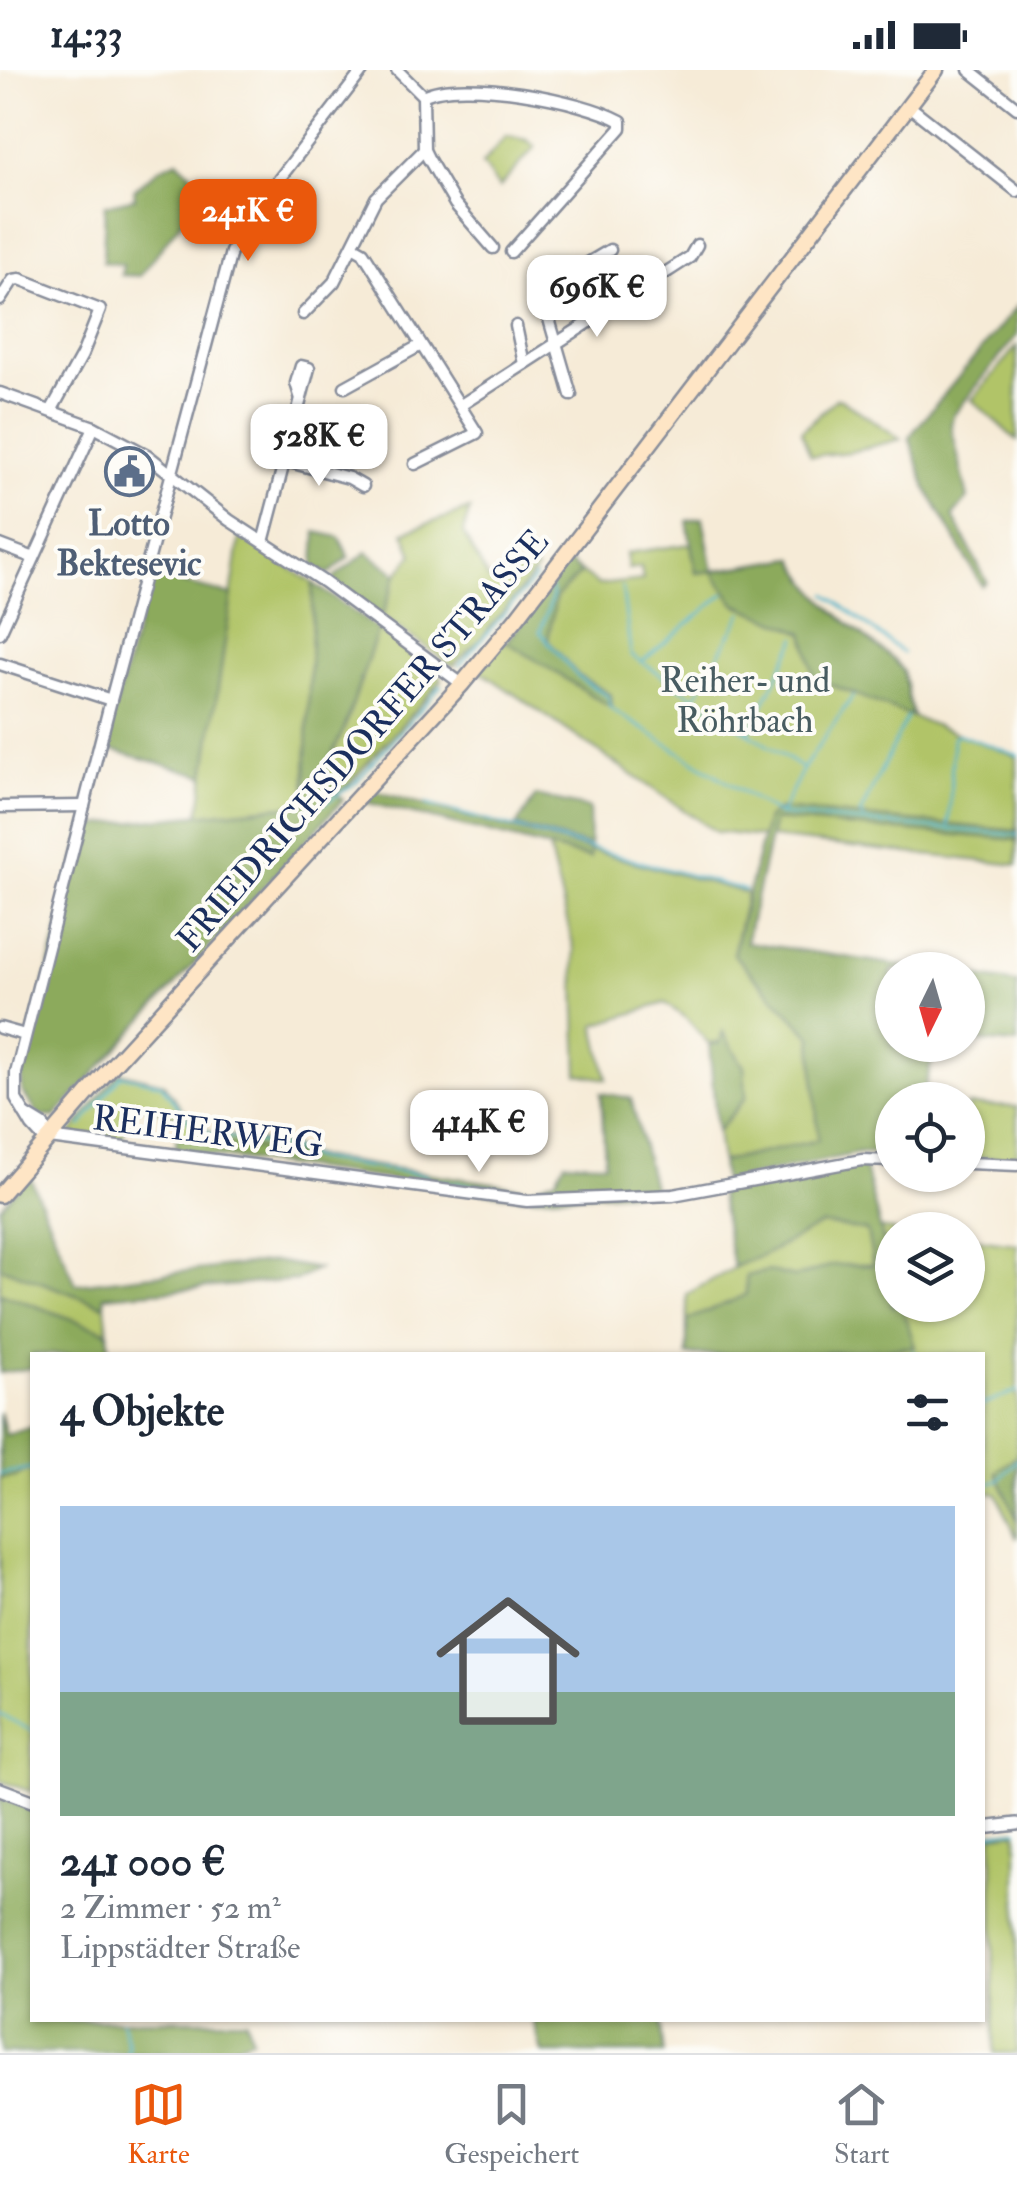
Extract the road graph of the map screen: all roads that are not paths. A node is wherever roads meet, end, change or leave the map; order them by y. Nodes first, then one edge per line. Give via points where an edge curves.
1 (363, 70) edge
2 (398, 70) edge
3 (936, 70) edge
4 (969, 70) edge
5 (423, 96) junction
6 (908, 106) junction
7 (1017, 108) edge
8 (424, 150) junction
9 (1017, 191) edge
10 (697, 245) dead end
11 (354, 247) junction
12 (494, 248) dead end
13 (610, 250) dead end
14 (512, 252) dead end
15 (0, 300) edge
16 (302, 314) dead end
17 (516, 326) dead end
18 (557, 342) junction
19 (421, 345) junction
20 (524, 364) junction
21 (345, 387) dead end
22 (0, 392) edge
23 (570, 394) dead end
24 (301, 399) dead end
25 (461, 405) junction
26 (52, 411) junction
27 (94, 427) junction
28 (286, 461) junction
29 (415, 464) dead end
30 (172, 474) junction
31 (364, 486) dead end
32 (263, 542) junction
33 (0, 545) edge
34 (34, 558) junction
35 (0, 634) edge
36 (0, 664) edge
37 (462, 684) junction
38 (110, 700) junction
39 (84, 806) junction
40 (0, 807) edge
41 (0, 1028) edge
42 (26, 1035) junction
43 (52, 1138) junction
44 (875, 1160) edge
45 (985, 1164) edge
46 (1017, 1165) edge
47 (0, 1195) edge
48 (0, 1789) edge
49 (30, 1800) edge
50 (1017, 1824) edge
51 (985, 1828) edge

1 - 30 street via 235,242
2 - 5 street
3 - 6 main road, FRIEDRICHSDORFER STRASSE
4 - 7 street
5 - 8 street
5 - 14 street via 451,88 535,95 620,121 621,128
6 - 9 street
6 - 37 main road, FRIEDRICHSDORFER STRASSE
8 - 11 street via 376,198
8 - 12 street via 454,204
10 - 18 street via 690,257
11 - 16 street via 334,282
11 - 19 street
13 - 18 street via 546,288
15 - 26 street via 20,279 100,310
17 - 20 street
18 - 20 street
18 - 23 street
19 - 21 street
19 - 25 street
20 - 25 street
22 - 26 street
24 - 28 street
25 - 29 street via 478,434
26 - 27 street
27 - 30 street
27 - 34 street
28 - 31 street
28 - 32 street
30 - 32 street
30 - 38 street
32 - 37 street
33 - 34 street
34 - 35 street
36 - 38 street
37 - 43 main road, FRIEDRICHSDORFER STRASSE
38 - 39 street
39 - 40 street
39 - 42 street
41 - 42 street
42 - 43 street via 16,1100
43 - 44 street, REIHERWEG via 527,1201 673,1195
43 - 47 main road, FRIEDRICHSDORFER STRASSE
45 - 46 street
48 - 49 street
50 - 51 street

